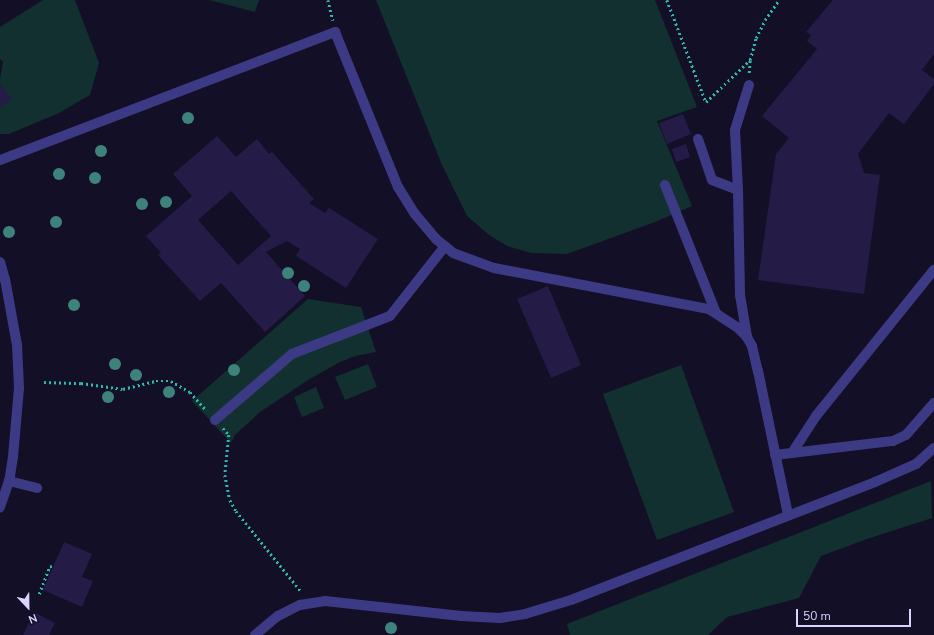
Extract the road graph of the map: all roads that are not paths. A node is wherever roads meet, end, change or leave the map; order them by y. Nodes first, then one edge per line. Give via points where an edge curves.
1 (749, 85) road end
2 (698, 139) dead end
3 (0, 160) edge
4 (665, 185) dead end
5 (738, 190) junction
6 (445, 246) junction
7 (0, 262) edge
8 (934, 270) edge
9 (716, 313) junction
10 (747, 337) junction
11 (934, 404) edge
12 (215, 420) road end
13 (934, 448) edge
14 (792, 453) junction
15 (775, 455) junction
16 (9, 481) junction
17 (37, 488) dead end
18 (0, 507) edge
19 (788, 515) junction
20 (254, 635) edge

1 - 5 street via 735,130
2 - 5 street via 712,180
3 - 6 street via 335,32 398,187 415,214
4 - 9 street
5 - 10 street via 740,295
6 - 9 street via 453,253 494,268 709,309
6 - 12 street via 390,316 292,354
7 - 16 street via 17,345 19,388
8 - 14 street via 816,416
9 - 10 street
10 - 15 street via 752,346
11 - 14 street via 906,435 892,441
13 - 19 street via 916,464
14 - 15 street
15 - 19 street
16 - 17 street
16 - 18 street
19 - 20 street via 571,600 525,614 500,618 461,616 325,601 300,605 278,616

